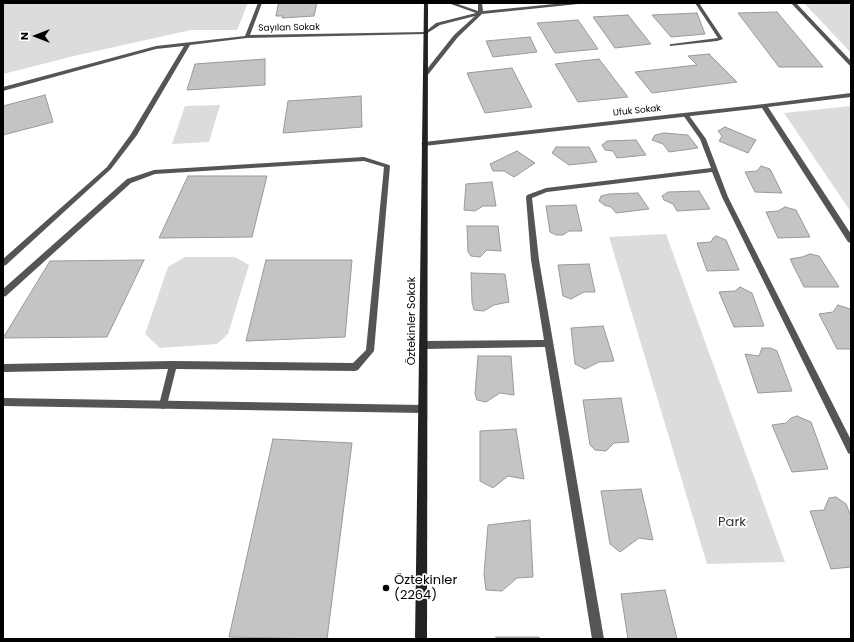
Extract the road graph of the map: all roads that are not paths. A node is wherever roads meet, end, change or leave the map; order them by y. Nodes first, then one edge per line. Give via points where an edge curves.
1 (260, 3) edge
2 (426, 3) edge
3 (450, 3) edge
4 (480, 3) edge
5 (578, 3) edge
6 (697, 3) edge
7 (793, 3) edge
8 (481, 13) junction
9 (426, 33) junction
10 (247, 37) junction
11 (188, 44) junction
12 (672, 45) dead end
13 (851, 64) edge
14 (425, 74) junction
15 (3, 89) edge
16 (851, 94) edge
17 (764, 106) junction
18 (686, 115) junction
19 (424, 144) junction
20 (714, 170) junction
21 (851, 240) edge
22 (3, 263) edge
23 (3, 294) edge
24 (549, 343) junction
25 (423, 345) junction
26 (173, 366) junction
27 (3, 368) edge
28 (3, 402) edge
29 (163, 405) junction
30 (422, 409) junction
31 (851, 450) edge
32 (421, 639) edge
33 (598, 639) edge

1 - 10 street
2 - 9 street, Öztekinler Sokak
3 - 8 street
4 - 8 street
5 - 8 street
6 - 12 street via 721,39
7 - 13 street
8 - 9 street via 438,24
8 - 14 street via 456,36
9 - 10 street, Sayılan Sokak
9 - 14 street, Öztekinler Sokak
10 - 11 street, Sayılan Sokak
11 - 15 street, Sayılan Sokak via 156,48
11 - 22 street via 134,135 109,168
14 - 19 street, Öztekinler Sokak
16 - 17 street, Ufuk Sokak
17 - 18 street, Ufuk Sokak
17 - 21 street
18 - 19 street, Ufuk Sokak
18 - 20 street via 703,139
19 - 25 street, Öztekinler Sokak
20 - 24 street via 546,190 529,197 535,260
20 - 31 street
23 - 26 street via 129,181 154,172 364,159 387,166 370,351 355,367
24 - 25 street
24 - 33 street
25 - 30 street, Öztekinler Sokak
26 - 27 street
26 - 29 street
28 - 29 street
29 - 30 street
30 - 32 street, Öztekinler Sokak

